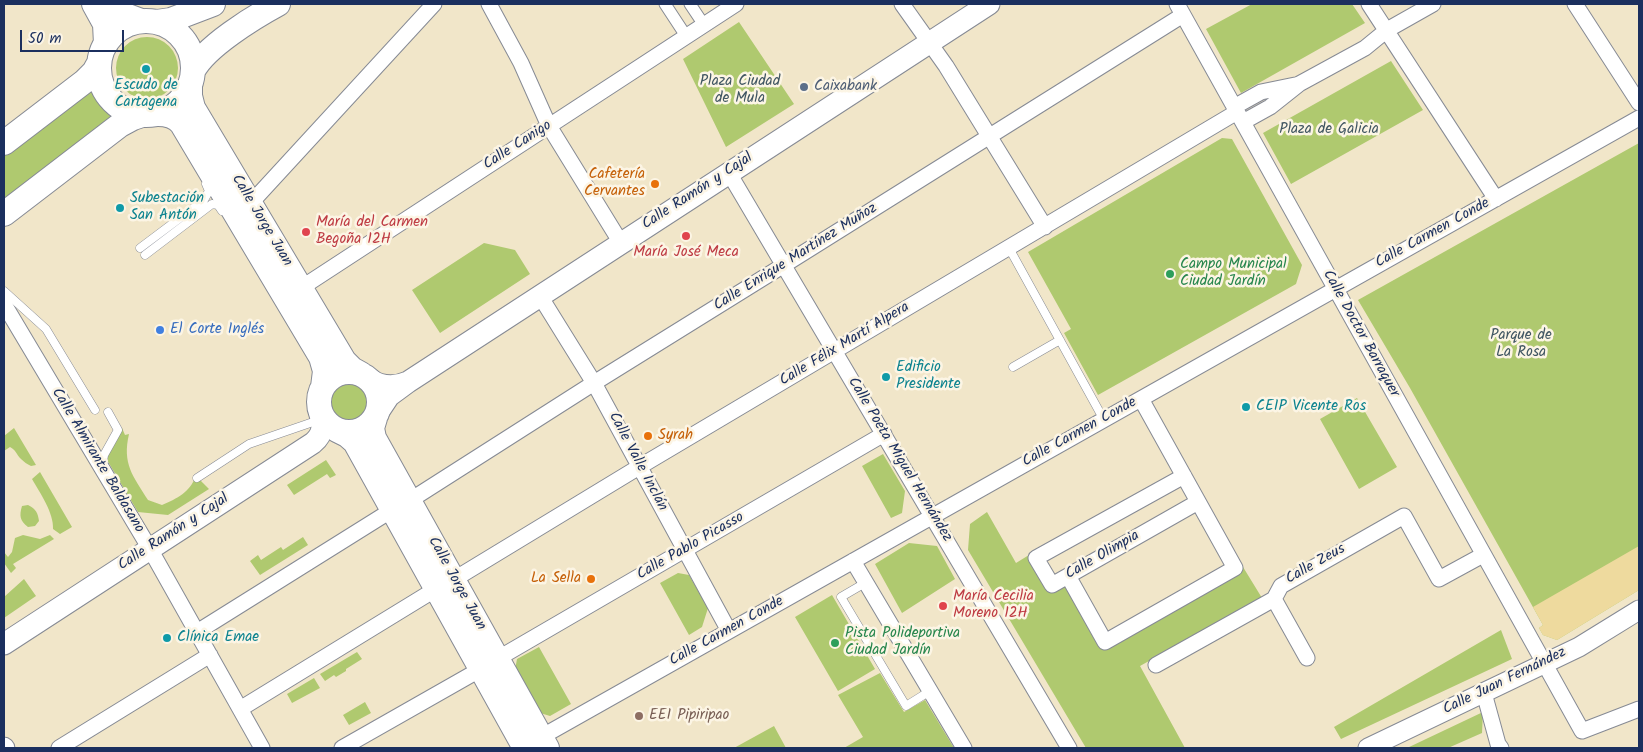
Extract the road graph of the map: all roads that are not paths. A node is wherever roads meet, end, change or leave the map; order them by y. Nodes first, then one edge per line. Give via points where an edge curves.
1 (94, 4) edge
2 (115, 4) edge
3 (211, 4) edge
4 (278, 4) edge
5 (434, 4) edge
6 (489, 4) edge
7 (665, 4) edge
8 (690, 4) edge
9 (736, 4) edge
10 (902, 4) edge
11 (989, 4) edge
12 (1369, 4) edge
13 (1433, 4) edge
14 (1576, 4) edge
15 (1180, 9) edge
16 (259, 12) edge
17 (149, 21) junction
18 (704, 25) junction
19 (1387, 30) junction
20 (686, 36) junction
21 (930, 42) junction
22 (102, 53) junction
23 (192, 78) junction
24 (1639, 103) edge
25 (1238, 114) junction
26 (158, 118) junction
27 (1639, 118) edge
28 (549, 126) junction
29 (989, 137) junction
30 (4, 143) edge
31 (729, 173) junction
32 (201, 175) dead end
33 (1496, 199) junction
34 (250, 204) junction
35 (4, 214) edge
36 (229, 222) dead end
37 (1045, 227) junction
38 (621, 242) junction
39 (1010, 248) junction
40 (784, 266) junction
41 (269, 286) dead end
42 (301, 288) junction
43 (1336, 290) junction
44 (4, 291) edge
45 (540, 296) junction
46 (4, 304) edge
47 (295, 314) junction
48 (1060, 340) junction
49 (835, 351) junction
50 (1013, 367) dead end
51 (365, 376) junction
52 (408, 382) junction
53 (594, 382) junction
54 (1141, 399) junction
55 (321, 403) junction
56 (94, 410) dead end
57 (108, 412) dead end
58 (376, 416) junction
59 (1104, 420) junction
60 (338, 430) junction
61 (884, 434) junction
62 (639, 467) junction
63 (102, 468) junction
64 (1184, 476) junction
65 (197, 478) dead end
66 (1198, 502) junction
67 (401, 506) junction
68 (932, 516) junction
69 (150, 549) junction
70 (685, 551) junction
71 (1483, 555) junction
72 (853, 561) junction
73 (1068, 576) junction
74 (865, 583) junction
75 (445, 585) junction
76 (1274, 599) junction
77 (1639, 610) edge
78 (729, 631) junction
79 (197, 632) junction
80 (4, 644) edge
81 (210, 656) junction
82 (1307, 658) dead end
83 (489, 664) junction
84 (1544, 664) junction
85 (1156, 665) dead end
86 (930, 691) junction
87 (1484, 692) junction
88 (240, 709) junction
89 (1639, 709) edge
90 (532, 746) edge
91 (1498, 747) edge
92 (59, 748) edge
93 (262, 748) edge
94 (342, 748) edge
95 (964, 748) edge
96 (1069, 748) edge
97 (1368, 748) edge

1 - 22 main road via 105,24
2 - 17 main road via 125,15
3 - 17 main road via 171,20
4 - 16 main road
5 - 34 street
6 - 28 street via 521,63
7 - 20 street
8 - 18 street
9 - 18 street, Calle Canigo
10 - 21 street
11 - 21 main road, Calle Ramón y Cajal
12 - 19 street
13 - 19 street, Calle Félix Martí Alpera
14 - 24 street
15 - 25 street, Calle Doctor Barraquer
15 - 29 street, Calle Enrique Martínez Muñoz
16 - 23 main road via 202,57
17 - 22 main road via 122,27 113,34
17 - 23 main road via 174,29 183,38 191,52
18 - 20 street, Calle Canigo
19 - 25 street, Calle Félix Martí Alpera via 1365,48 1298,84 1261,92
19 - 33 street
20 - 28 street, Calle Canigo
21 - 29 street
21 - 31 main road, Calle Ramón y Cajal
22 - 26 main road via 101,81 109,97 124,110
22 - 30 main road via 94,72 85,81
23 - 26 main road via 185,95
23 - 34 main road, Calle Jorge Juan via 190,100 193,108
25 - 37 street, Calle Félix Martí Alpera
25 - 43 street, Calle Doctor Barraquer
26 - 35 main road via 133,118 120,125
26 - 47 main road, Calle Jorge Juan via 173,116 180,121
27 - 33 street, Calle Carmen Conde
28 - 38 street
28 - 42 street, Calle Canigo
29 - 37 street
29 - 40 street, Calle Enrique Martínez Muñoz
31 - 38 main road, Calle Ramón y Cajal
31 - 40 street, Calle Poeta Miguel Hernández
32 - 36 lane via 208,189 204,200 143,252 212,204 219,205
33 - 43 street, Calle Carmen Conde
34 - 42 main road, Calle Jorge Juan
37 - 39 street, Calle Félix Martí Alpera
38 - 45 main road, Calle Ramón y Cajal
39 - 48 lane
39 - 49 street, Calle Félix Martí Alpera
40 - 49 street, Calle Poeta Miguel Hernández
40 - 53 street, Calle Enrique Martínez Muñoz
41 - 47 lane
42 - 51 main road, Calle Jorge Juan via 344,361
43 - 54 street, Calle Carmen Conde
43 - 71 street, Calle Doctor Barraquer
44 - 56 lane via 46,328
45 - 52 main road, Calle Ramón y Cajal
45 - 53 street, Calle Valle Inclán
46 - 63 street, Calle Almirante Baldasano
47 - 55 main road, Calle Jorge Juan via 324,363 326,376
48 - 50 lane
48 - 59 lane
49 - 61 street, Calle Poeta Miguel Hernández
49 - 62 street, Calle Félix Martí Alpera
51 - 52 main road, Calle Ramón y Cajal via 377,384 388,386
51 - 55 main road via 342,372 329,379
51 - 58 main road via 376,387 379,398
52 - 58 main road, Calle Ramón y Cajal via 390,396
53 - 62 street, Calle Valle Inclán
53 - 67 street, Calle Enrique Martínez Muñoz
54 - 59 street, Calle Carmen Conde
54 - 64 street
55 - 60 main road via 327,423
55 - 65 lane via 320,418 316,421 249,444
55 - 69 main road, Calle Ramón y Cajal via 322,432 315,441
57 - 63 lane via 118,430 104,455
58 - 60 main road via 356,432
58 - 67 main road, Calle Jorge Juan via 373,435
59 - 68 street, Calle Carmen Conde
60 - 67 main road, Calle Jorge Juan via 355,442
61 - 68 street, Calle Poeta Miguel Hernández
61 - 70 street, Calle Pablo Picasso
62 - 70 street, Calle Valle Inclán
62 - 75 street, Calle Félix Martí Alpera
63 - 69 street, Calle Almirante Baldasano
64 - 66 street
64 - 73 street, Calle Olimpia via 1036,558 1052,585
66 - 73 street, Calle Olimpia
66 - 73 street via 1235,568 1105,642
67 - 75 main road, Calle Jorge Juan
67 - 79 street, Calle Enrique Martínez Muñoz
68 - 72 street, Calle Carmen Conde
68 - 96 street, Calle Poeta Miguel Hernández
69 - 79 street, Calle Almirante Baldasano
69 - 80 main road, Calle Ramón y Cajal
70 - 78 street, Calle Valle Inclán
70 - 83 street, Calle Pablo Picasso
71 - 76 street, Calle Zeus via 1439,579 1404,516 1280,586
71 - 84 street, Calle Doctor Barraquer
72 - 74 street
72 - 78 street, Calle Carmen Conde
74 - 86 street
74 - 86 lane via 841,597 901,698 906,706
75 - 83 main road, Calle Jorge Juan
75 - 88 street, Calle Félix Martí Alpera
76 - 82 street
76 - 85 street, Calle Zeus
77 - 84 street, Calle Juan Fernández via 1579,647
78 - 90 street, Calle Carmen Conde
79 - 81 street, Calle Almirante Baldasano
81 - 88 street, Calle Almirante Baldasano
81 - 92 street
83 - 90 main road, Calle Jorge Juan
83 - 94 street, Calle Pablo Picasso
84 - 87 street, Calle Juan Fernández
84 - 89 street, Calle Doctor Barraquer via 1582,731
86 - 95 street
87 - 91 street
87 - 97 street, Calle Juan Fernández
88 - 93 street, Calle Almirante Baldasano

